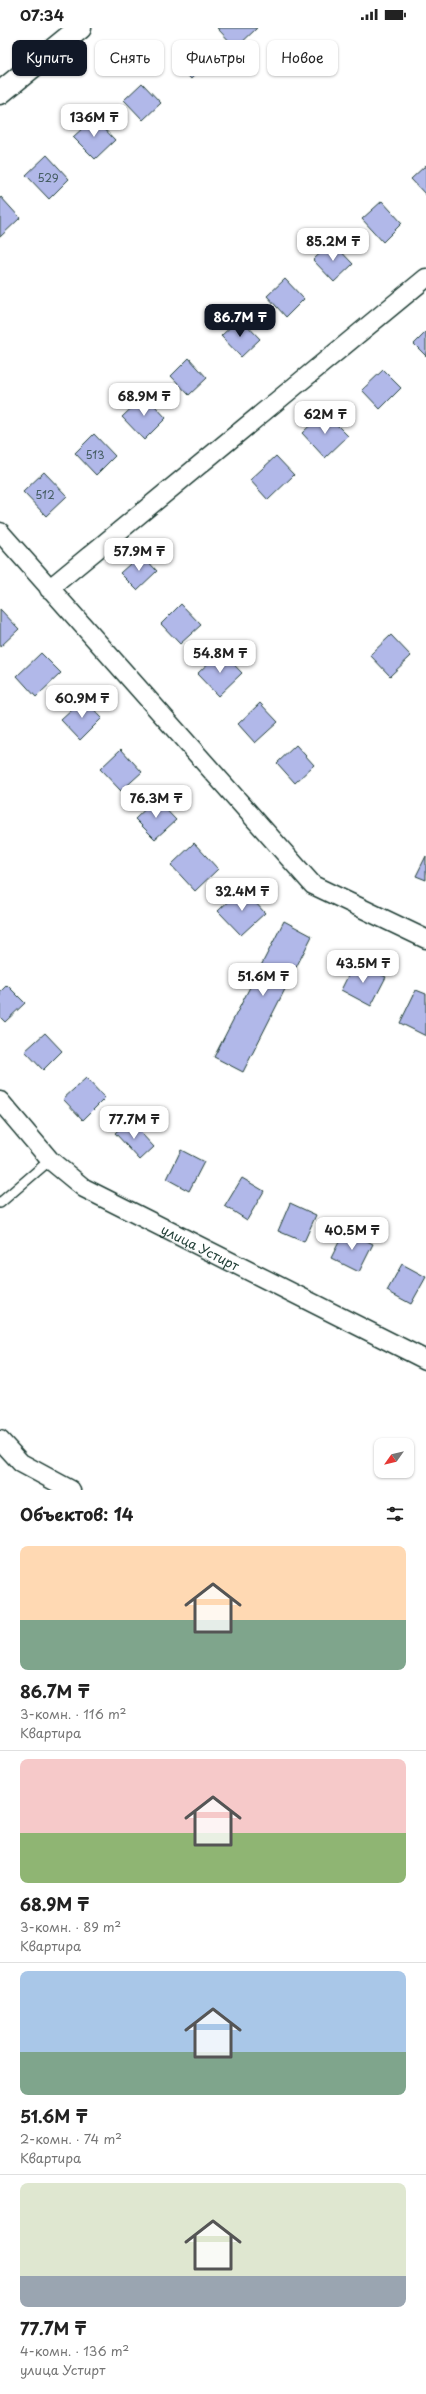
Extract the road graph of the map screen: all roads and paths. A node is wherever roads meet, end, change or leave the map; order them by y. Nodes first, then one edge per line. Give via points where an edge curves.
1 (76, 29) edge
2 (0, 93) edge
3 (426, 278) edge
4 (0, 532) edge
5 (49, 589) junction
6 (426, 939) edge
7 (0, 1101) edge
8 (50, 1160) junction
9 (0, 1203) edge
10 (426, 1360) edge
11 (0, 1440) edge
12 (70, 1490) edge

1 - 2 street
3 - 5 street
4 - 5 street
5 - 6 street via 313,885
7 - 8 street, улица Устирт
8 - 9 lane
8 - 10 street, улица Устирт via 84,1188
11 - 12 street via 21,1463

